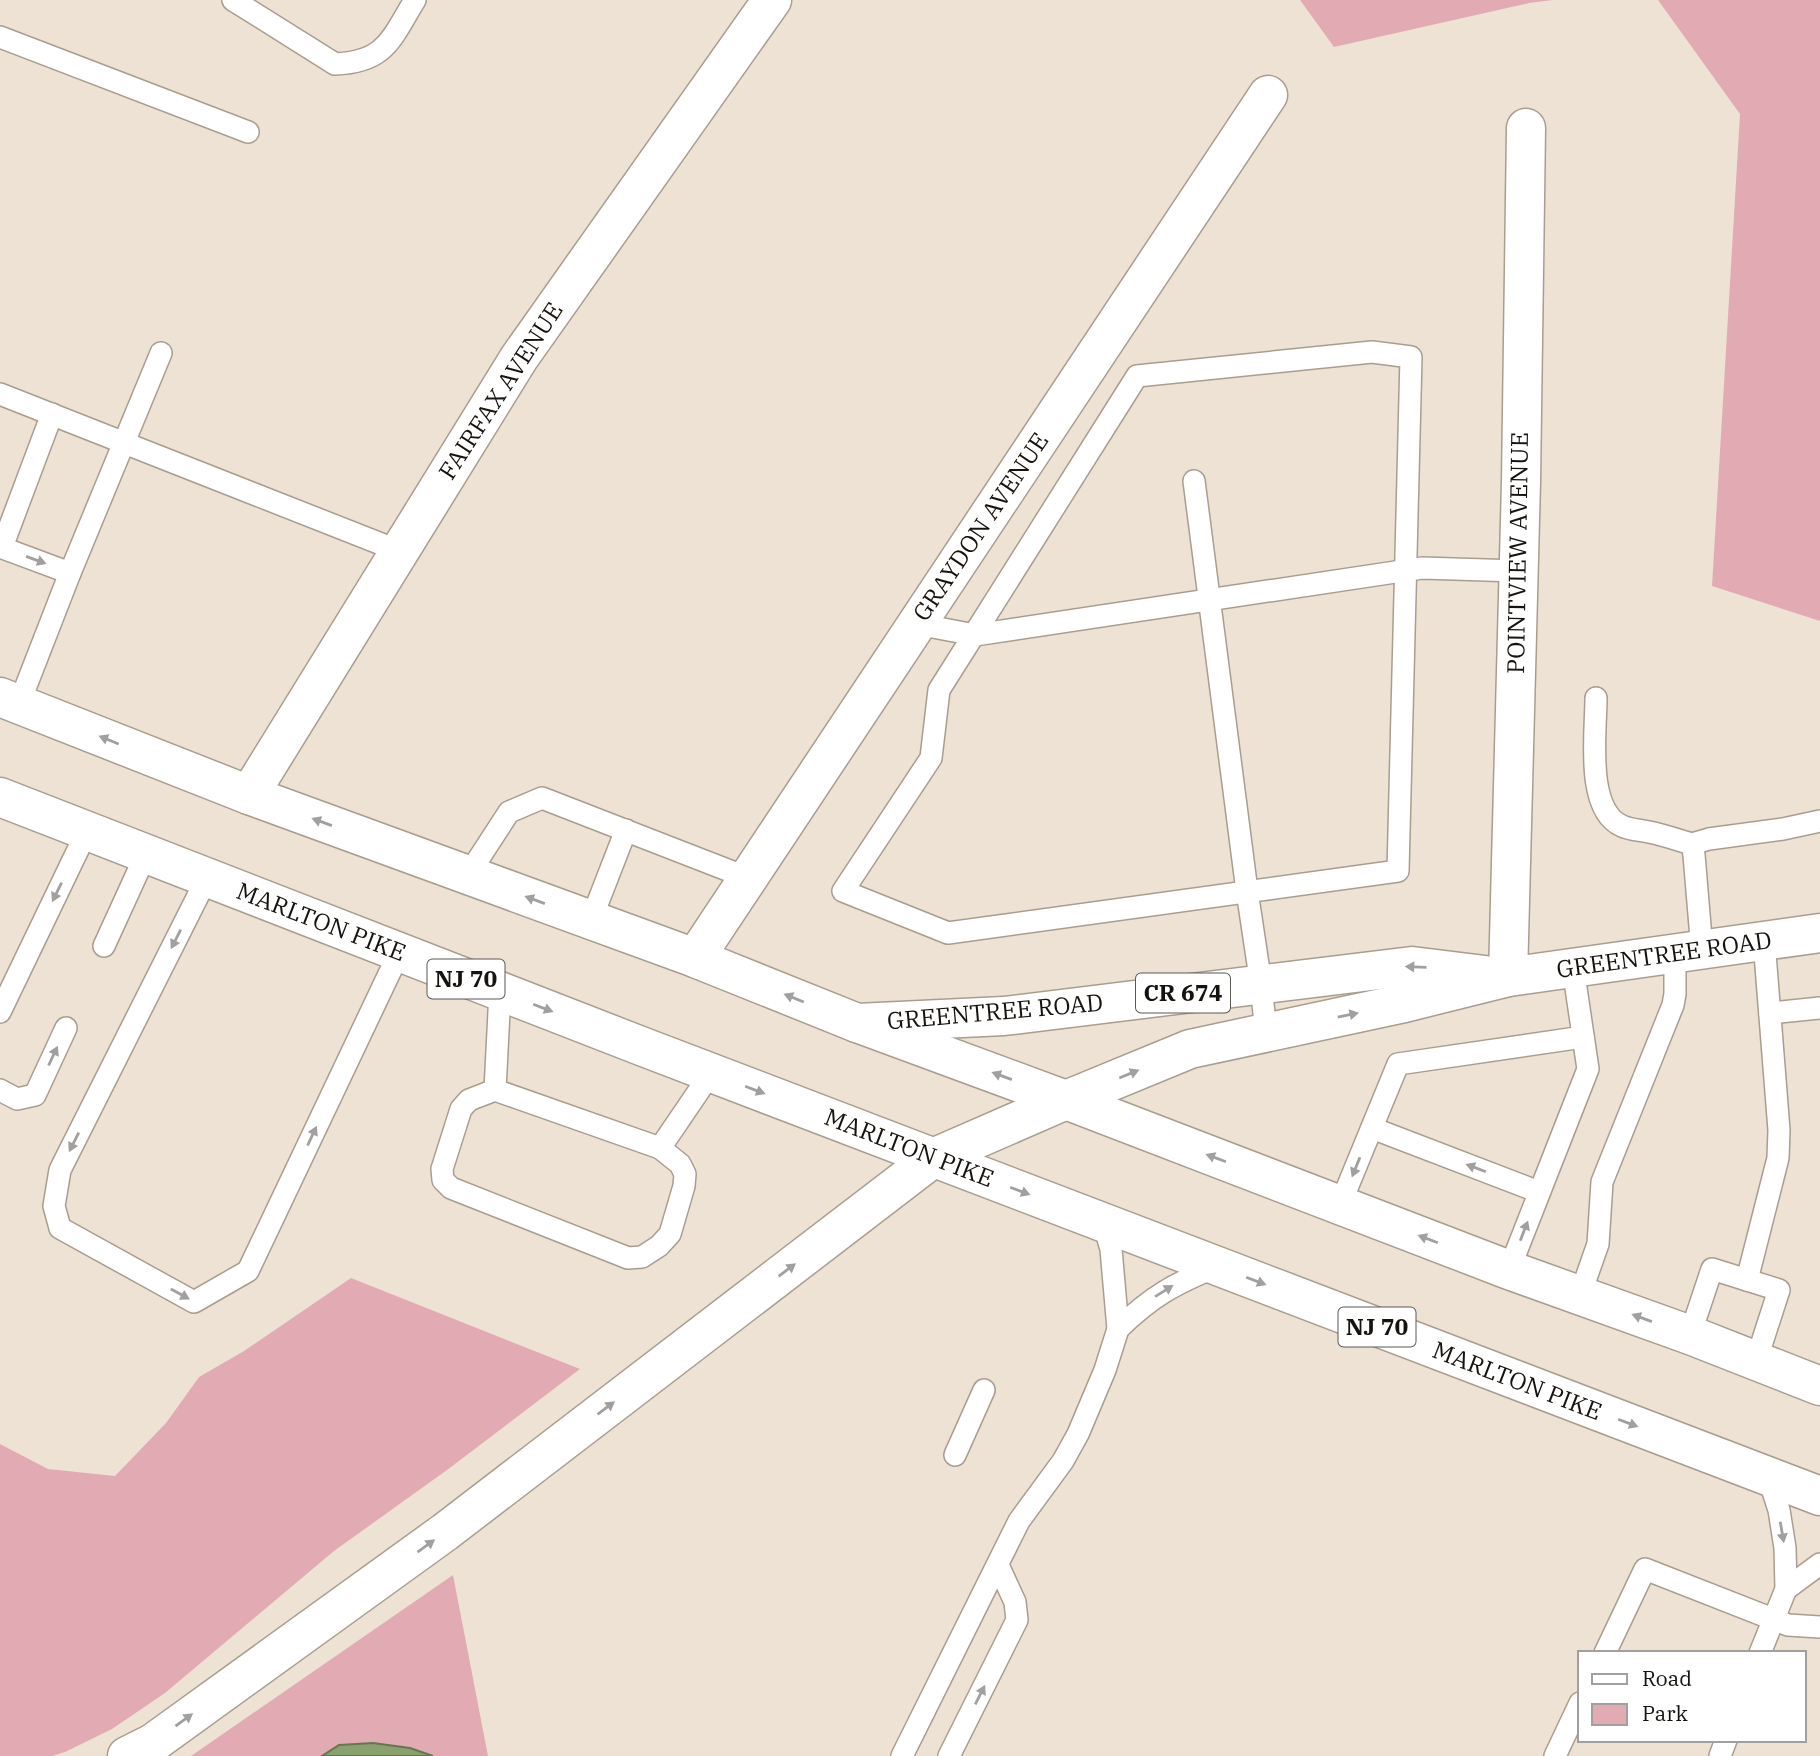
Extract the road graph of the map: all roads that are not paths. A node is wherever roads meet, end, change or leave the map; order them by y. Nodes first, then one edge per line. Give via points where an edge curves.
1 (233, 0) edge
2 (415, 0) edge
3 (772, 0) edge
4 (0, 37) edge
5 (1268, 95) dead end
6 (1526, 128) dead end
7 (248, 132) dead end
8 (161, 353) dead end
9 (0, 394) edge
10 (52, 414) junction
11 (124, 442) junction
12 (1194, 481) dead end
13 (1, 547) edge
14 (400, 551) junction
15 (1406, 571) junction
16 (1518, 571) junction
17 (70, 573) junction
18 (1209, 599) junction
19 (917, 624) junction
20 (975, 635) junction
21 (1596, 698) dead end
22 (10, 701) edge
23 (249, 795) junction
24 (0, 797) edge
25 (1820, 821) edge
26 (626, 830) junction
27 (87, 831) junction
28 (1692, 844) junction
29 (146, 854) junction
30 (468, 875) junction
31 (207, 878) junction
32 (748, 878) junction
33 (1247, 891) junction
34 (591, 920) junction
35 (1820, 933) edge
36 (1764, 941) junction
37 (104, 946) dead end
38 (1688, 952) junction
39 (399, 953) junction
40 (695, 958) junction
41 (1573, 968) junction
42 (1508, 978) junction
43 (1261, 984) junction
44 (500, 992) junction
45 (1820, 1008) edge
46 (0, 1012) edge
47 (1770, 1013) junction
48 (857, 1023) junction
49 (66, 1028) dead end
50 (1266, 1033) junction
51 (1583, 1037) junction
52 (711, 1073) junction
53 (495, 1090) junction
54 (0, 1091) edge
55 (1066, 1100) junction
56 (1372, 1128) junction
57 (660, 1148) junction
58 (933, 1158) junction
59 (1539, 1192) junction
60 (1340, 1205) junction
61 (1103, 1222) junction
62 (1218, 1266) junction
63 (1509, 1270) junction
64 (1747, 1280) junction
65 (1580, 1295) junction
66 (1118, 1329) junction
67 (1690, 1335) junction
68 (1756, 1361) junction
69 (1820, 1386) edge
70 (984, 1390) dead end
71 (955, 1455) dead end
72 (1768, 1476) junction
73 (1820, 1496) edge
74 (998, 1564) junction
75 (1820, 1564) edge
76 (1786, 1589) junction
77 (1773, 1619) junction
78 (1820, 1627) edge
79 (1606, 1651) edge
80 (1761, 1651) edge
81 (1578, 1707) edge
82 (127, 1756) edge
83 (902, 1756) edge
84 (949, 1756) edge
85 (1555, 1756) edge

1 - 2 lane via 335,64 376,55 391,40
3 - 14 main road, FAIRFAX AVENUE via 519,358
4 - 7 lane
5 - 19 main road, GRAYDON AVENUE
6 - 16 main road, POINTVIEW AVENUE
8 - 11 lane
9 - 10 lane
10 - 11 lane
10 - 13 lane
11 - 14 lane
11 - 17 lane
12 - 18 lane
13 -> 17 lane
14 - 23 main road, FAIRFAX AVENUE
15 - 16 lane
15 - 18 lane
15 - 20 lane via 1411,357 1372,352 1137,376
15 - 33 lane via 1398,871
16 - 42 main road, POINTVIEW AVENUE
17 - 22 lane
18 - 20 lane
18 - 33 lane
19 - 20 lane
19 - 32 main road, GRAYDON AVENUE
20 - 33 lane via 939,690 931,758 843,891 948,933
21 - 28 lane via 1595,782 1600,803 1622,826
23 -> 22 main road
30 -> 23 main road
24 - 27 main road, MARLTON PIKE / NJ 70
25 - 28 lane
26 - 30 lane via 542,798 509,812
26 - 32 lane
26 - 34 lane
27 - 29 main road, MARLTON PIKE / NJ 70
27 -> 46 lane
28 - 38 lane
29 - 31 main road, MARLTON PIKE / NJ 70
29 - 37 lane
34 -> 30 main road
31 - 39 main road, MARLTON PIKE / NJ 70
31 -> 39 lane via 60,1170 54,1206 60,1228 194,1302 248,1271
32 - 40 main road, GRAYDON AVENUE
33 - 43 lane
34 - 40 main road
35 - 36 main road, GREENTREE ROAD / CR 674
36 - 38 main road, GREENTREE ROAD / CR 674
36 - 47 lane
38 - 41 main road, GREENTREE ROAD / CR 674
38 - 65 lane via 1673,1005 1602,1182 1598,1244
39 - 44 main road, MARLTON PIKE / NJ 70
48 -> 40 main road
41 - 42 main road, GREENTREE ROAD / CR 674
41 - 51 lane
42 -> 43 main road, GREENTREE ROAD / CR 674 via 1412,966
50 -> 42 main road, GREENTREE ROAD / CR 674
43 - 48 main road, GREENTREE ROAD / CR 674 via 1004,1016
43 - 50 lane
44 -> 52 main road, MARLTON PIKE / NJ 70
44 - 53 lane
45 - 47 lane
47 - 64 lane via 1778,1158
55 -> 48 main road
54 -> 49 lane via 18,1099 35,1095
55 -> 50 main road, GREENTREE ROAD / CR 674 via 1190,1049
51 - 56 lane via 1398,1064
51 - 59 lane via 1588,1069
52 - 57 lane
52 -> 58 main road, MARLTON PIKE / NJ 70
53 - 57 lane
53 - 57 lane via 469,1100 461,1109 442,1168 443,1180 451,1188 628,1258 642,1257 670,1234 684,1186 680,1164
55 - 58 main road, GREENTREE ROAD / CR 674
60 -> 55 main road
59 -> 56 lane
56 -> 60 lane
58 -> 61 main road, MARLTON PIKE / NJ 70
82 -> 58 main road, GREENTREE ROAD via 153,1743 445,1532
63 -> 59 lane
63 -> 60 main road
61 - 62 main road, MARLTON PIKE / NJ 70
61 - 66 lane via 1111,1249
66 -> 62 lane via 1161,1292
62 -> 72 main road, MARLTON PIKE / NJ 70
63 - 65 main road
64 - 67 lane via 1712,1269
64 - 68 lane via 1779,1290
67 -> 65 main road
66 - 74 lane via 1078,1434 1019,1521
67 - 68 main road
68 - 69 main road
70 - 71 lane
72 - 73 main road, MARLTON PIKE / NJ 70
72 -> 76 lane via 1779,1510
74 - 83 lane
84 -> 74 lane via 1017,1620 1015,1602
75 - 76 lane
76 - 77 lane
77 - 78 lane
77 - 79 lane via 1646,1569
77 - 80 lane
81 - 85 lane

